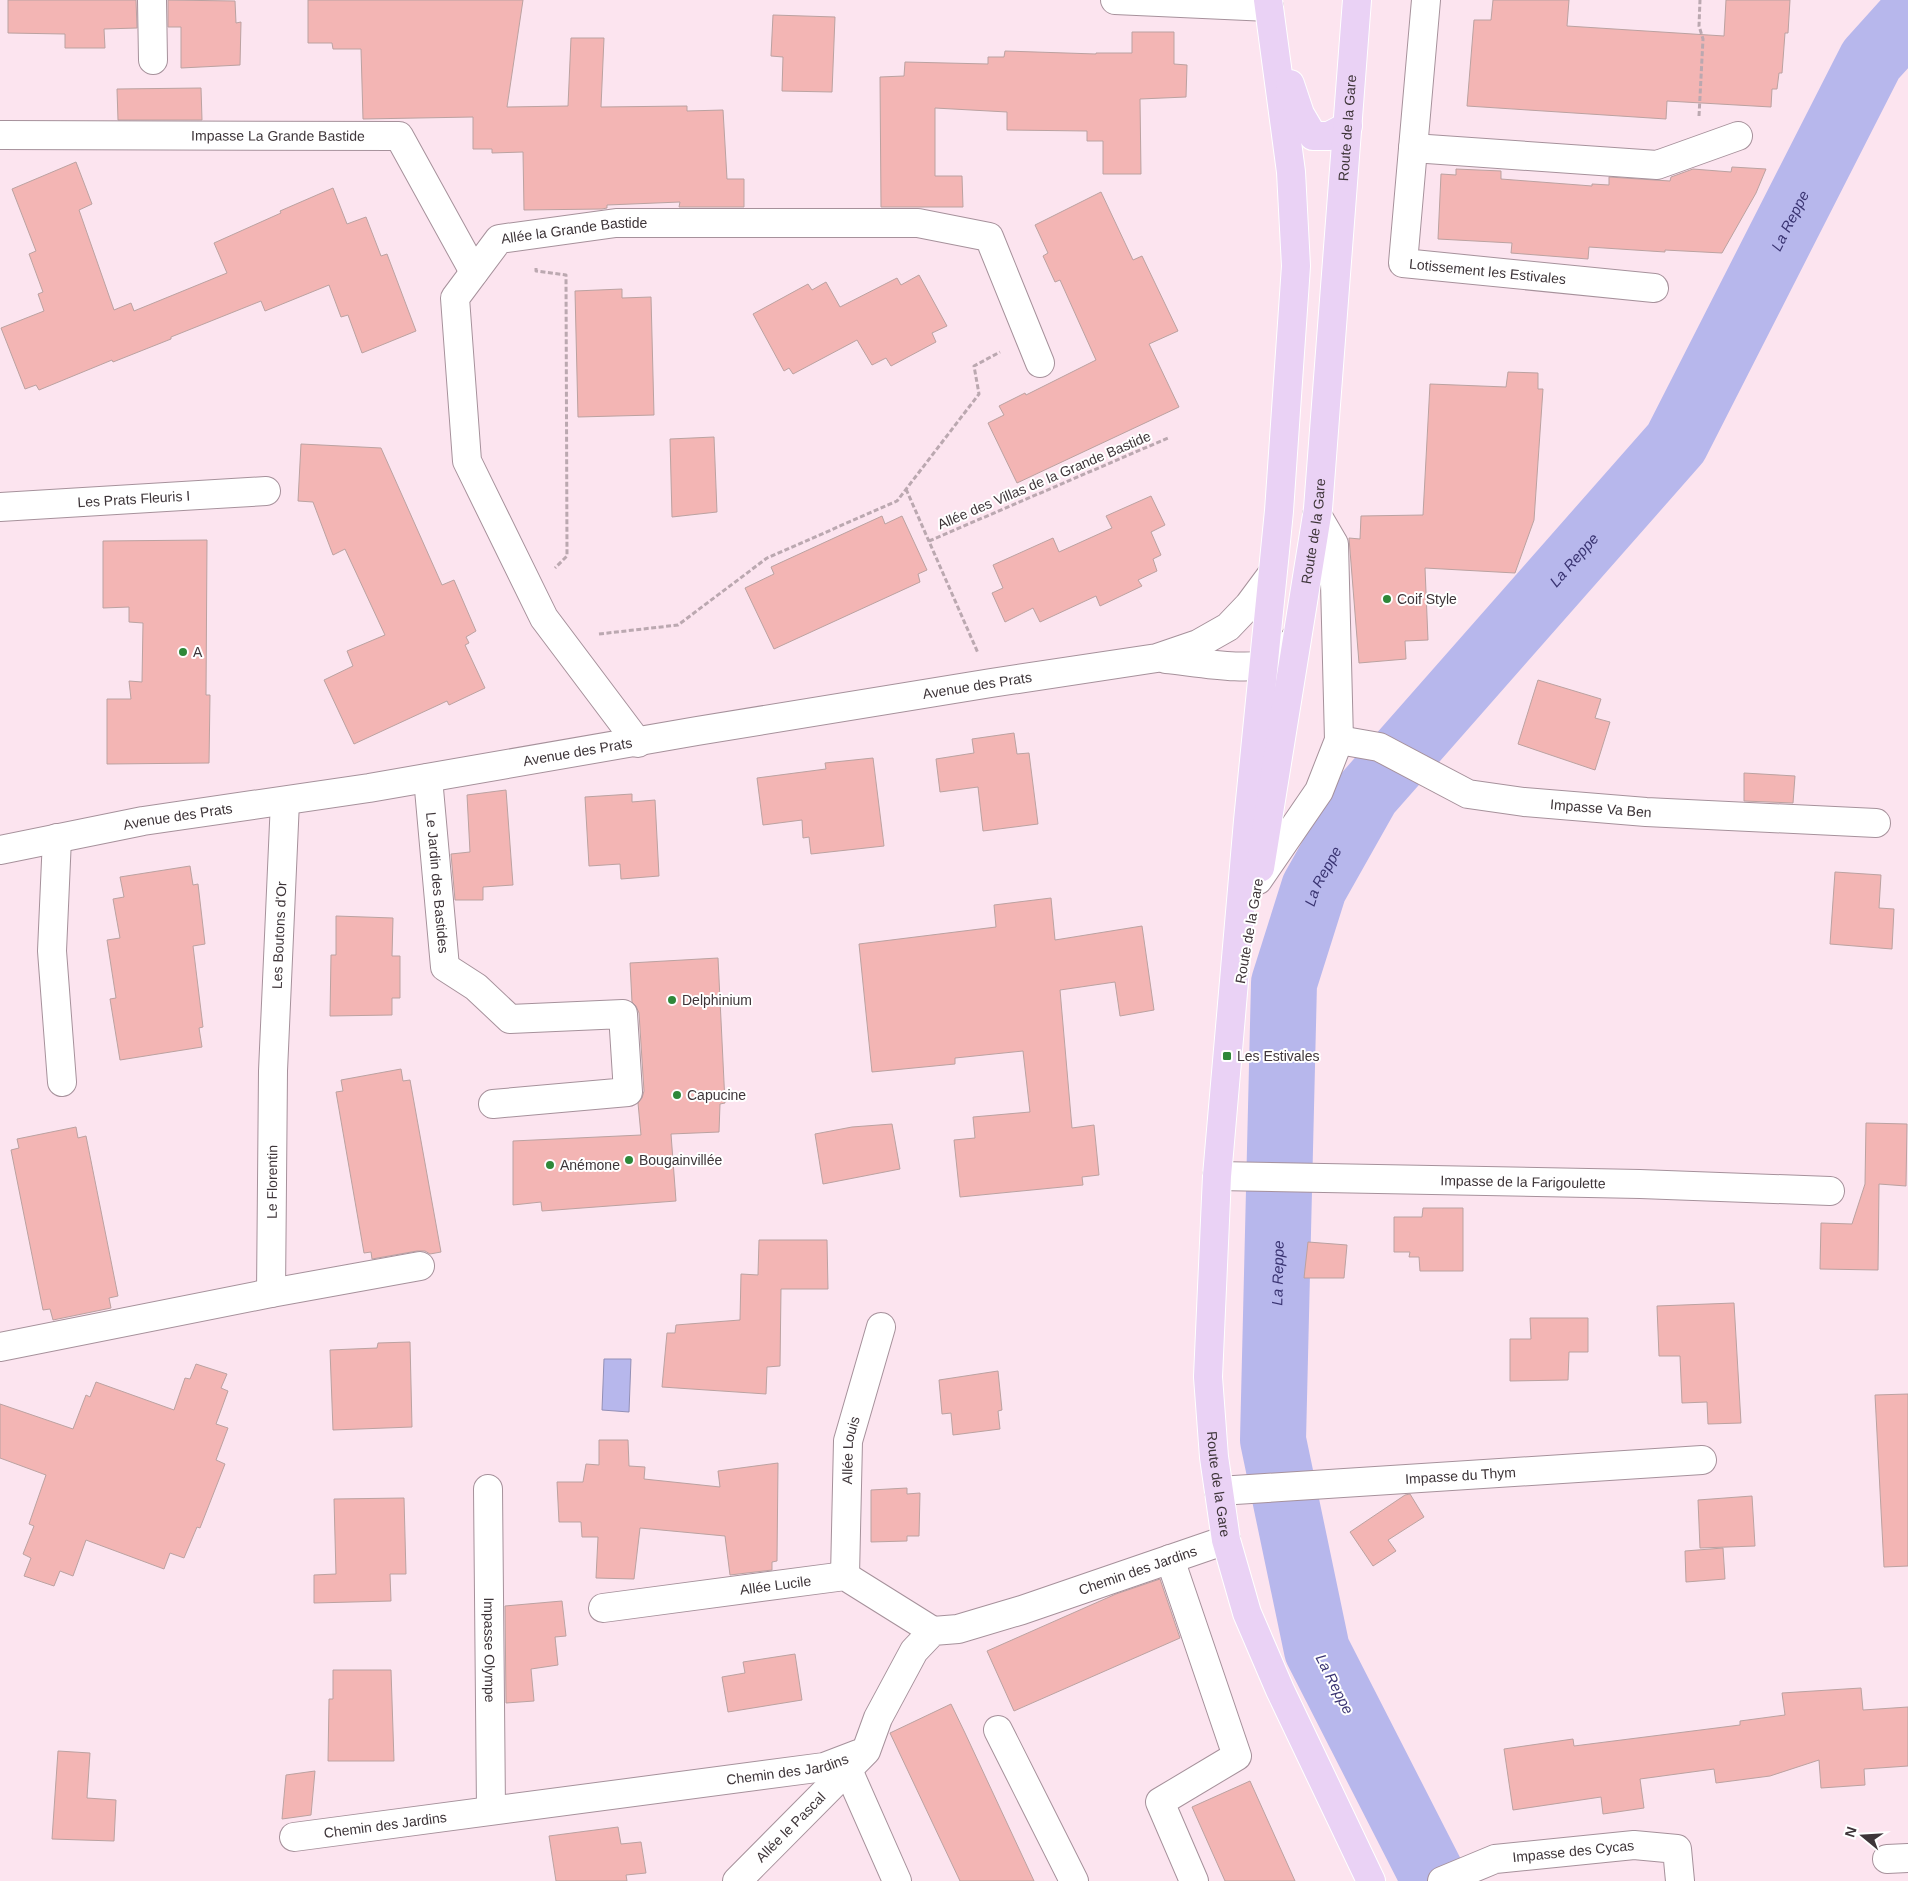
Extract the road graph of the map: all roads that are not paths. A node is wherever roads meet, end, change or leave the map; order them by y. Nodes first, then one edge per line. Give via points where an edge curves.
1 (152, 0) edge
2 (1115, 0) edge
3 (1357, 0) edge
4 (1426, 0) edge
5 (1268, 4) edge
6 (1274, 46) junction
7 (153, 60) dead end
8 (1348, 126) junction
9 (0, 135) edge
10 (1738, 136) dead end
11 (1413, 148) junction
12 (474, 272) junction
13 (1654, 288) dead end
14 (1040, 364) dead end
15 (266, 491) dead end
16 (0, 507) edge
17 (1317, 515) junction
18 (1272, 574) junction
19 (1297, 636) junction
20 (1157, 658) junction
21 (1263, 666) junction
22 (1338, 740) junction
23 (638, 743) junction
24 (428, 778) junction
25 (285, 800) junction
26 (1876, 823) dead end
27 (57, 838) junction
28 (0, 850) edge
29 (1258, 880) junction
30 (1227, 1056) junction
31 (273, 1070) joint
32 (62, 1082) dead end
33 (493, 1104) dead end
34 (1217, 1176) junction
35 (1830, 1191) dead end
36 (420, 1266) dead end
37 (271, 1293) junction
38 (881, 1327) dead end
39 (0, 1347) edge
40 (1702, 1460) dead end
41 (488, 1489) dead end
42 (1219, 1491) junction
43 (1226, 1540) junction
44 (1170, 1559) junction
45 (845, 1576) junction
46 (603, 1608) dead end
47 (933, 1632) junction
48 (998, 1730) dead end
49 (857, 1761) junction
50 (491, 1810) junction
51 (294, 1837) dead end
52 (1448, 1878) edge
53 (737, 1881) edge
54 (896, 1881) edge
55 (1074, 1881) edge
56 (1194, 1881) edge
57 (1371, 1881) edge
58 (1680, 1881) edge

1 - 7 street
2 - 5 street
3 - 8 main road, Route de la Gare
4 - 11 street, Lotissement les Estivales
5 - 6 main road, Route de la Gare
6 - 8 main road via 1300,114 1313,136 1329,136
6 - 18 main road, Route de la Gare via 1291,172 1296,266
8 - 17 main road, Route de la Gare
9 - 12 street, Impasse La Grande Bastide via 399,136
10 - 11 street via 1657,165
11 - 13 street, Lotissement les Estivales via 1403,263
12 - 14 street, Allée la Grande Bastide via 499,238 616,223 918,223 989,236
12 - 23 street, Allée la Grande Bastide via 455,298 467,461 544,618
15 - 16 street, Les Prats Fleuris I
17 - 19 main road, Route de la Gare
17 - 22 street via 1334,544
18 - 20 street, Avenue des Prats via 1228,627 1198,644
18 - 21 main road, Route de la Gare
19 - 21 street via 1275,661
19 - 29 main road, Route de la Gare
20 - 21 street, Avenue des Prats
20 - 23 street, Avenue des Prats
21 - 30 main road, Route de la Gare
22 - 26 street, Impasse Va Ben via 1378,747 1468,794 1646,812
22 - 29 street via 1319,791
23 - 24 street, Avenue des Prats
24 - 25 street, Avenue des Prats
24 - 33 street, Le Jardin des Bastides via 445,967 476,987 510,1019 623,1014 628,1092
25 - 27 street, Avenue des Prats via 143,821
25 - 31 street, Les Boutons d'Or
27 - 28 street, Avenue des Prats
27 - 32 street via 52,951
29 - 30 main road, Route de la Gare
30 - 34 main road, Route de la Gare
31 - 37 street, Le Florentin
34 - 35 street, Impasse de la Farigoulette
34 - 42 main road, Route de la Gare via 1208,1377
36 - 37 street
37 - 39 street
38 - 45 street, Allée Louis via 848,1441
40 - 42 street, Impasse du Thym
41 - 50 street, Impasse Olympe
42 - 43 main road, Route de la Gare
43 - 44 street, Chemin des Jardins
43 - 57 main road, Route de la Gare via 1247,1613
44 - 47 street, Chemin des Jardins via 1022,1610 958,1629
44 - 56 street via 1237,1756 1160,1802
45 - 46 street, Allée Lucile
45 - 47 street
47 - 49 street, Chemin des Jardins via 909,1660
48 - 55 street
49 - 50 street, Chemin des Jardins
49 - 53 street, Allée le Pascal
49 - 54 street
50 - 51 street, Chemin des Jardins
52 - 58 street, Impasse des Cycas via 1495,1859 1634,1845 1677,1849

